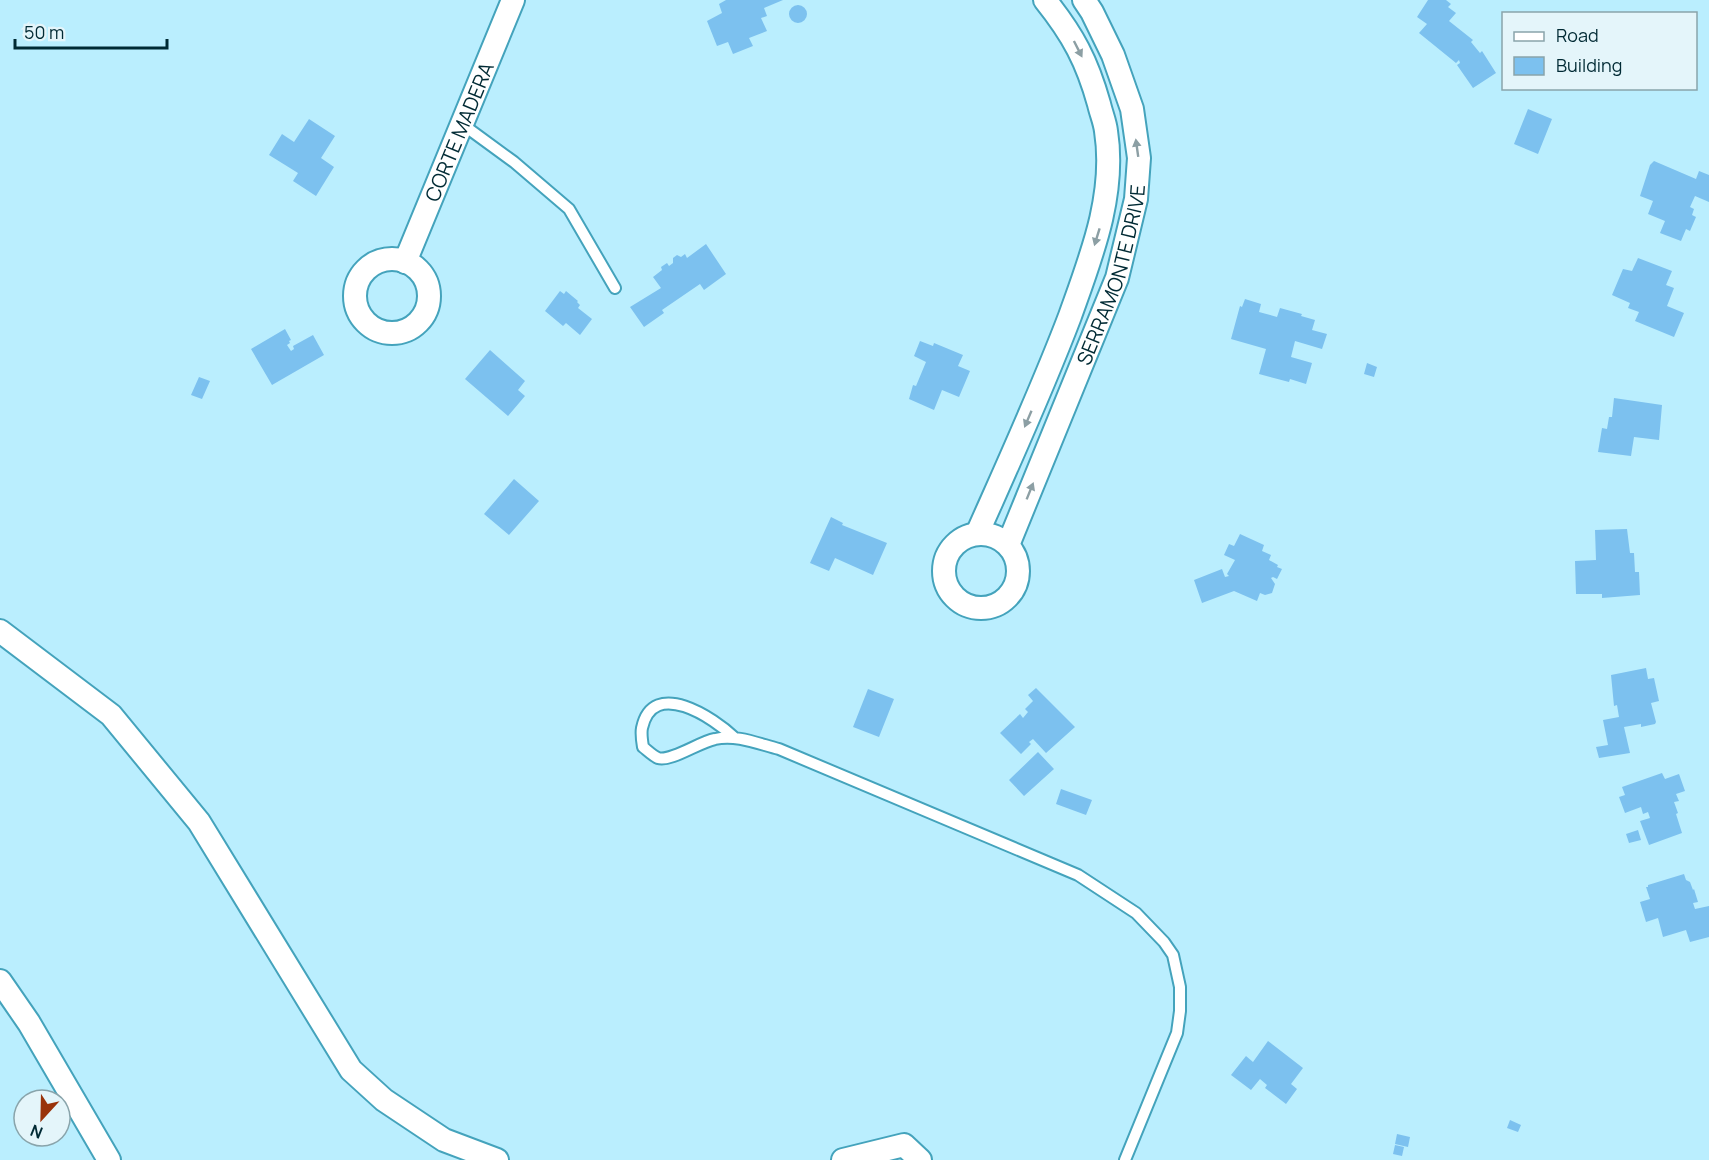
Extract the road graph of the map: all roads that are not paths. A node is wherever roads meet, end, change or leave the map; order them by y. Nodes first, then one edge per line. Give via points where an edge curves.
1 (513, 0) edge
2 (1046, 0) edge
3 (1084, 0) edge
4 (1126, 93) junction
5 (1098, 100) junction
6 (461, 124) junction
7 (405, 262) dead end
8 (615, 288) dead end
9 (1058, 347) junction
10 (1084, 357) junction
11 (977, 534) junction
12 (1008, 545) junction
13 (0, 631) edge
14 (735, 738) junction
15 (0, 981) edge
16 (485, 1158) edge
17 (109, 1160) edge
18 (843, 1160) edge
19 (920, 1160) edge
20 (1125, 1160) edge

1 - 6 street, CORTE MADERA
2 -> 5 street, SERRAMONTE DRIVE via 1072,38 1090,73
3 - 4 street, SERRAMONTE DRIVE via 1113,55
4 - 5 street
10 -> 4 street, SERRAMONTE DRIVE via 1116,278 1136,199 1139,158
5 -> 9 street, SERRAMONTE DRIVE via 1106,131 1108,183 1097,236
6 - 7 street, CORTE MADERA
6 - 8 lane via 569,209
9 - 10 street
9 -> 11 street, SERRAMONTE DRIVE
12 -> 10 street, SERRAMONTE DRIVE
11 - 12 street
11 - 12 street via 955,545 944,567 949,591 968,606 993,606 1012,591 1018,567
13 - 16 street via 111,715 199,822 351,1070 384,1100 444,1140
14 - 14 lane via 715,738 673,758 658,758 643,747 642,728 651,711 670,702 707,717
14 - 20 lane via 779,749 1078,875 1136,914 1164,942 1173,955 1180,987 1177,1032
15 - 17 street
18 - 19 street via 904,1145

